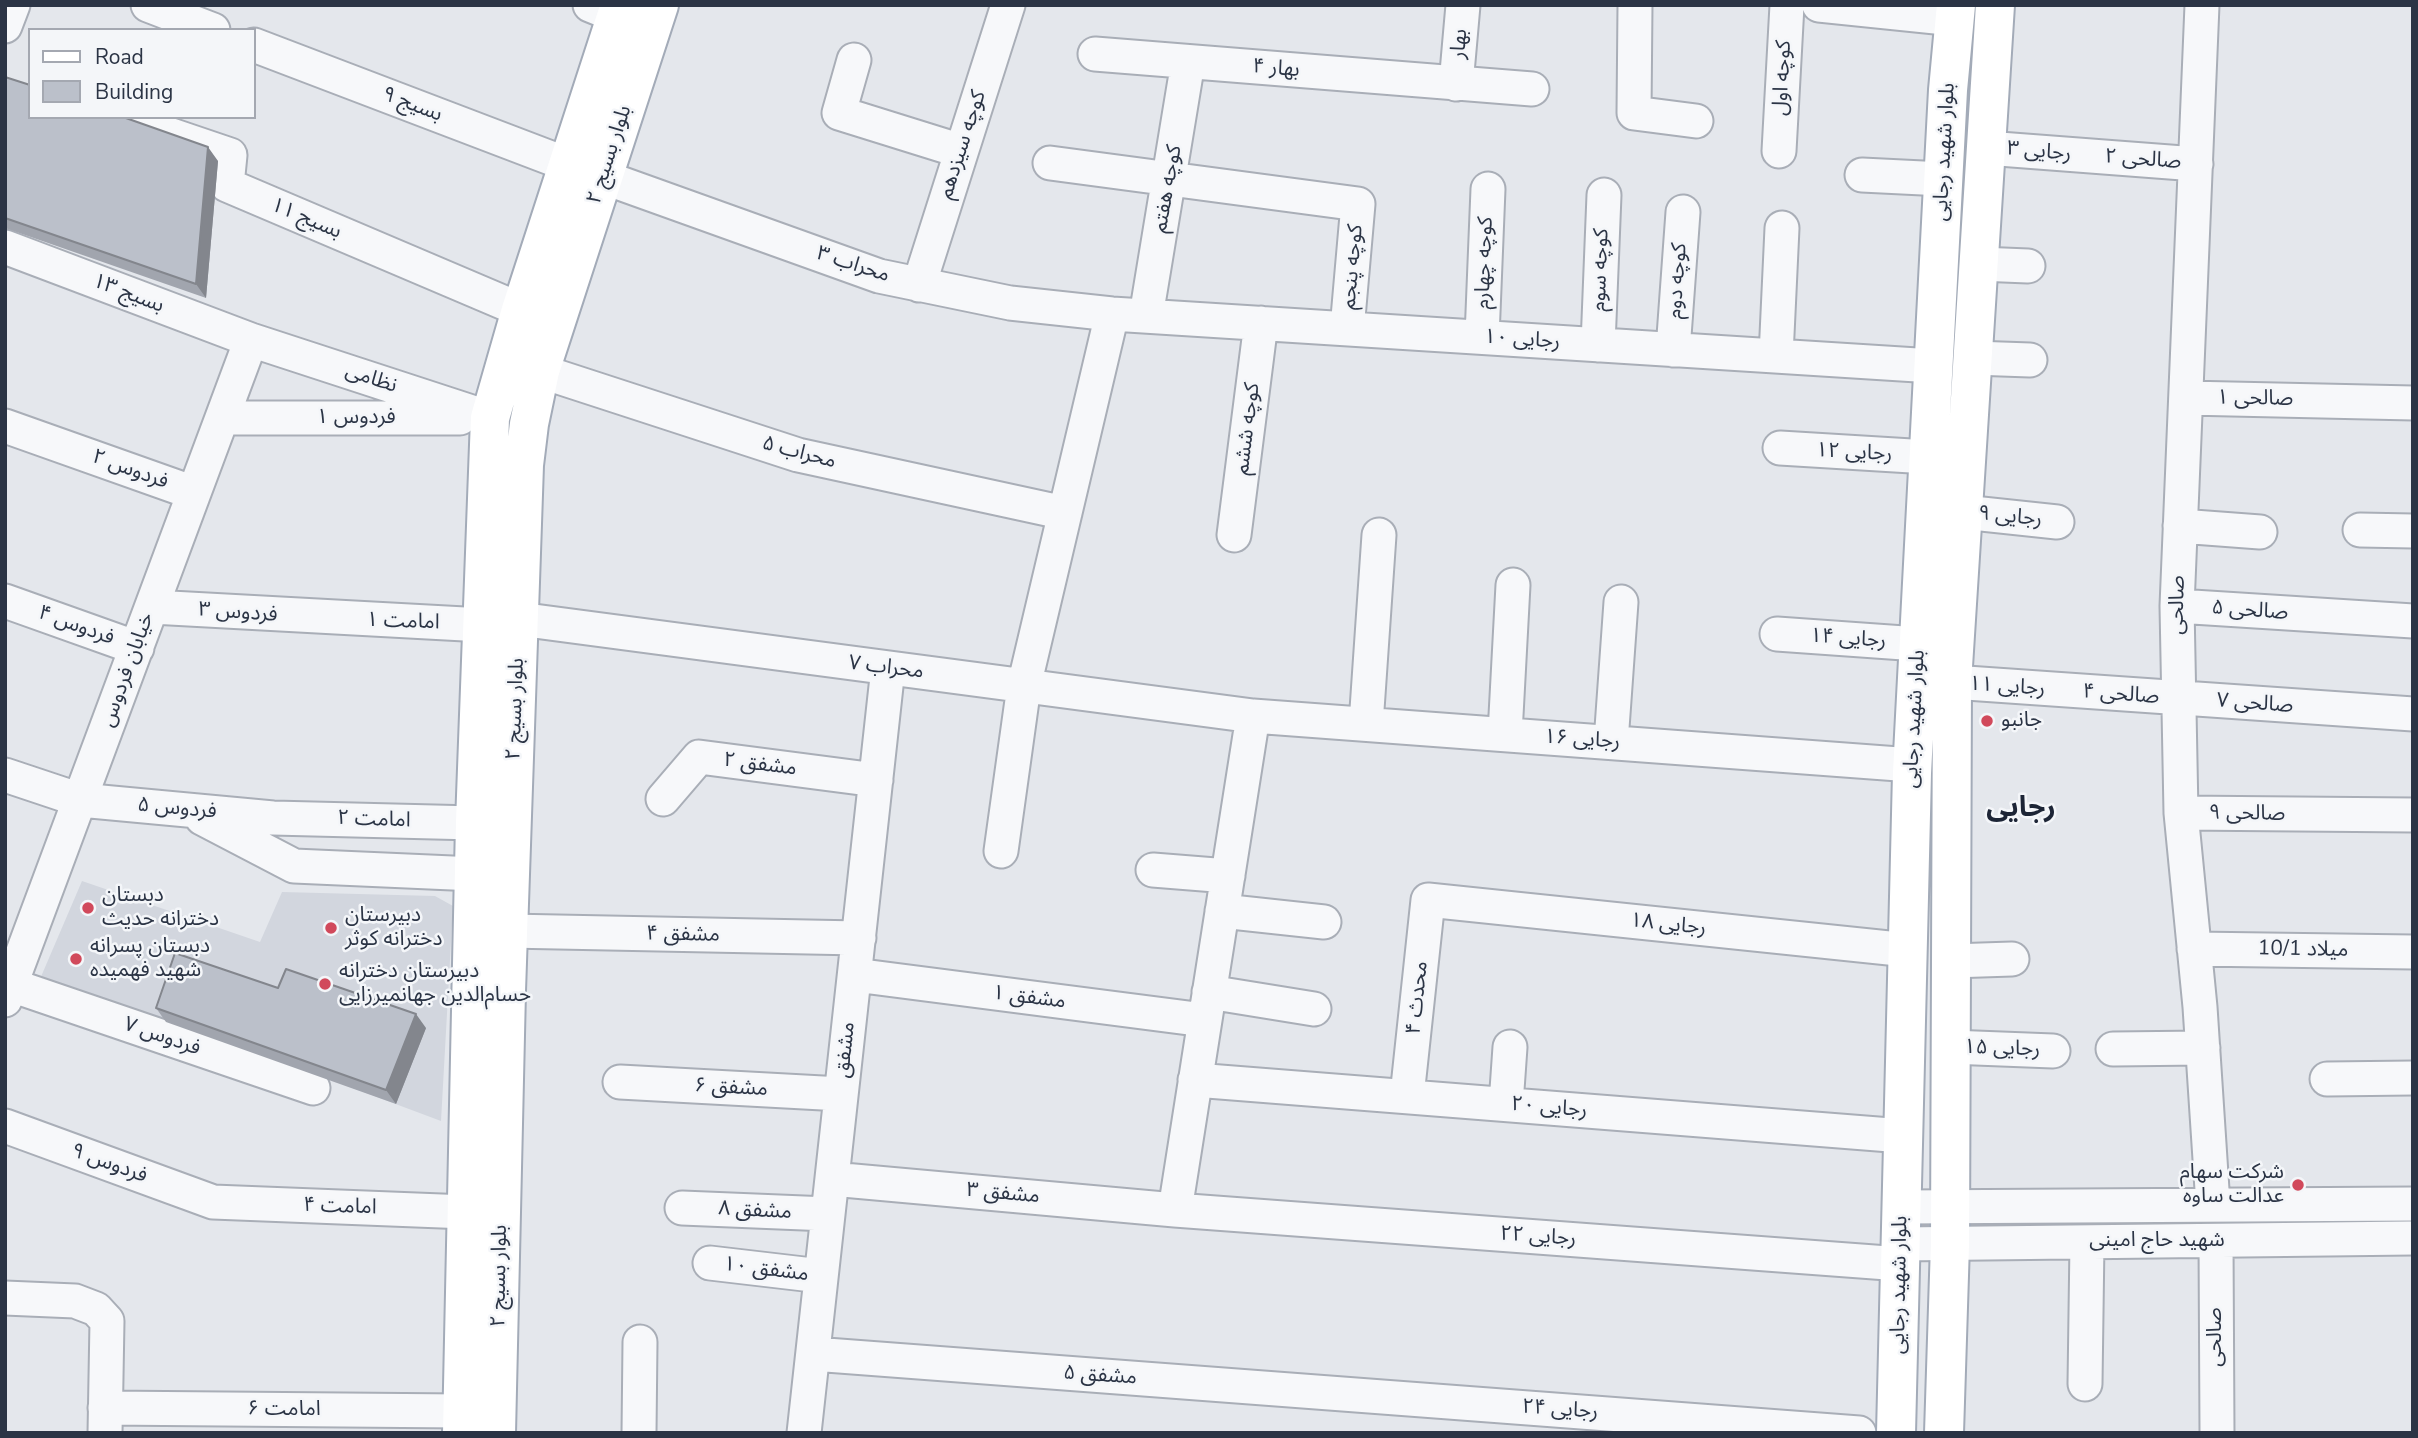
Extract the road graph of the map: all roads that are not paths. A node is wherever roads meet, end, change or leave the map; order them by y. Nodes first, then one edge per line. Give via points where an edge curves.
1 (13, 5) edge
2 (148, 5) edge
3 (659, 5) edge
4 (1008, 5) edge
5 (1463, 5) edge
6 (1634, 5) edge
7 (1787, 5) edge
8 (1819, 5) edge
9 (1996, 5) edge
10 (2202, 5) edge
11 (609, 9) edge
12 (1955, 12) edge
13 (5, 26) edge
14 (208, 28) edge
15 (256, 46) edge
16 (1095, 54) dead end
17 (854, 60) dead end
18 (1188, 62) junction
19 (1456, 84) junction
20 (1532, 89) dead end
21 (124, 119) edge
22 (1696, 121) dead end
23 (1986, 148) junction
24 (961, 151) junction
25 (1779, 152) dead end
26 (2091, 157) joint
27 (1050, 163) dead end
28 (2196, 164) junction
29 (586, 171) junction
30 (1862, 175) dead end
31 (1943, 178) junction
32 (1169, 181) junction
33 (1488, 189) dead end
34 (1604, 195) dead end
35 (1683, 212) dead end
36 (1782, 228) dead end
37 (5, 247) edge
38 (1979, 264) junction
39 (2028, 266) dead end
40 (919, 285) junction
41 (521, 310) junction
42 (1112, 314) junction
43 (1146, 316) junction
44 (1261, 323) junction
45 (1347, 329) junction
46 (1482, 337) junction
47 (251, 341) junction
48 (1598, 345) junction
49 (1673, 350) junction
50 (1776, 356) junction
51 (1973, 358) junction
52 (2030, 360) dead end
53 (1933, 366) junction
54 (540, 372) junction
55 (2186, 398) junction
56 (2413, 403) edge
57 (222, 418) junction
58 (490, 418) junction
59 (529, 424) junction
60 (5, 426) edge
61 (1780, 448) dead end
62 (1928, 457) junction
63 (194, 493) junction
64 (1963, 512) junction
65 (1065, 513) junction
66 (2057, 522) dead end
67 (2180, 526) junction
68 (2360, 530) dead end
69 (2413, 531) edge
70 (2260, 532) dead end
71 (1234, 535) dead end
72 (1379, 535) dead end
73 (1513, 585) dead end
74 (11, 602) edge
75 (1621, 602) dead end
76 (2177, 606) junction
77 (152, 607) junction
78 (324, 619) joint
79 (2413, 621) edge
80 (501, 622) junction
81 (1777, 634) dead end
82 (1919, 644) junction
83 (137, 648) junction
84 (888, 668) junction
85 (1952, 682) junction
86 (1024, 686) junction
87 (2063, 691) joint
88 (2179, 699) junction
89 (2413, 714) edge
90 (1253, 716) junction
91 (1366, 724) junction
92 (1505, 734) junction
93 (1611, 742) junction
94 (1912, 765) junction
95 (5, 775) edge
96 (876, 780) junction
97 (663, 799) dead end
98 (80, 800) junction
99 (187, 810) junction
100 (2181, 813) junction
101 (2413, 815) edge
102 (273, 818) joint
103 (475, 823) junction
104 (1001, 851) dead end
105 (1153, 870) dead end
106 (475, 874) junction
107 (1228, 876) junction
108 (1428, 900) joint
109 (1222, 911) junction
110 (1324, 922) dead end
111 (508, 932) junction
112 (859, 938) junction
113 (15, 947) edge
114 (2194, 949) junction
115 (1908, 950) junction
116 (2413, 952) edge
117 (2012, 959) dead end
118 (1951, 961) junction
119 (855, 975) junction
120 (8, 993) edge
121 (1207, 1006) junction
122 (1314, 1009) dead end
123 (1510, 1047) dead end
124 (1950, 1047) junction
125 (2203, 1048) junction
126 (2113, 1049) dead end
127 (2053, 1051) dead end
128 (2413, 1078) edge
129 (2328, 1079) dead end
130 (1195, 1080) junction
131 (620, 1082) dead end
132 (313, 1088) dead end
133 (841, 1094) junction
134 (1407, 1097) junction
135 (1506, 1104) junction
136 (5, 1126) edge
137 (1903, 1136) junction
138 (832, 1178) junction
139 (213, 1202) joint
140 (2413, 1203) edge
141 (2214, 1205) junction
142 (2013, 1206) junction
143 (682, 1208) dead end
144 (1175, 1210) junction
145 (467, 1212) junction
146 (828, 1214) junction
147 (1950, 1225) junction
148 (1901, 1238) junction
149 (2413, 1238) edge
150 (2087, 1241) junction
151 (2216, 1241) junction
152 (2013, 1242) junction
153 (710, 1263) dead end
154 (821, 1276) junction
155 (5, 1298) edge
156 (640, 1342) dead end
157 (813, 1354) junction
158 (481, 1358) junction
159 (2085, 1384) dead end
160 (1386, 1397) joint
161 (105, 1420) edge
162 (217, 1421) edge
163 (462, 1422) edge
164 (496, 1433) edge
165 (639, 1433) edge
166 (804, 1433) edge
167 (1859, 1433) edge
168 (1896, 1433) edge
169 (1944, 1433) edge
170 (2217, 1433) edge

1 - 13 street
2 - 14 street
3 - 29 main road, بلوار بسیج ۲
4 - 24 street, کوچه سیزدهم
5 - 19 street, بهار
6 - 22 street via 1634,113
7 - 25 street, کوچه اول
8 - 12 street
9 - 23 main road, بلوار شهید رجایی
10 - 28 street, صالحی
11 - 29 main road, بلوار بسیج ۲
12 - 31 main road, بلوار شهید رجایی
15 - 29 street, ۹ بسیج
16 - 18 street, بهار ۴
17 - 24 street via 839,113
18 - 19 street, بهار ۴
18 - 32 street, کوچه هفتم
19 - 20 street, بهار ۴
21 - 41 street, ۱۱ بسیج via 230,155 227,186
23 - 26 street, رجایی ۳
23 - 38 main road, بلوار شهید رجایی
24 - 40 street, کوچه سیزدهم
26 - 28 street, صالحی ۲
27 - 32 street
28 - 55 street, صالحی
29 - 40 street, محراب ۳ via 879,276
29 - 41 main road, بلوار بسیج ۲
29 - 54 main road, بلوار بسیج ۲
30 - 31 street
31 - 53 main road, بلوار شهید رجایی
32 - 43 street, کوچه هفتم
32 - 45 street, کوچه پنجم via 1359,204
33 - 46 street, کوچه چهارم
34 - 48 street, کوچه سوم
35 - 49 street, کوچه دوم
36 - 50 street
37 - 47 street, ۱۳ بسیج
38 - 39 street
38 - 51 main road, بلوار شهید رجایی
40 - 42 street, محراب ۳ via 1010,303
41 - 58 main road, بلوار بسیج ۲
42 - 43 street, رجایی ۱۰
42 - 65 street
43 - 44 street, رجایی ۱۰
44 - 45 street, رجایی ۱۰
44 - 71 street, کوچه ششم
45 - 46 street, رجایی ۱۰
46 - 48 street, رجایی ۱۰
47 - 57 street, خیابان فردوس
47 - 58 street, نظامی
48 - 49 street, رجایی ۱۰
49 - 50 street, رجایی ۱۰
50 - 53 street, رجایی ۱۰
51 - 52 street
51 - 64 main road, بلوار شهید رجایی
53 - 62 main road, بلوار شهید رجایی
54 - 59 main road, بلوار بسیج ۲
54 - 65 street, محراب ۵ via 798,456
55 - 56 street, صالحی ۱
55 - 67 street, صالحی
57 - 58 street, فردوس ۱
57 - 63 street, خیابان فردوس
58 - 59 main road
58 - 80 main road, بلوار بسیج ۲
59 - 80 main road, بلوار بسیج ۲
60 - 63 street, فردوس ۲
61 - 62 street, رجایی ۱۲
62 - 82 main road, بلوار شهید رجایی
63 - 77 street, خیابان فردوس
64 - 66 street, رجایی ۹
64 - 85 main road, بلوار شهید رجایی
65 - 86 street
67 - 70 street
67 - 76 street, صالحی
68 - 69 street
72 - 91 street
73 - 92 street
74 - 83 street, فردوس ۴
75 - 93 street
76 - 79 street, صالحی ۵
76 - 88 street, صالحی
77 - 78 street, فردوس ۳
77 - 83 street, خیابان فردوس
78 - 80 street, امامت ۱
80 - 84 street, محراب ۷
80 - 103 main road, بلوار بسیج ۲
80 - 111 main road, بلوار بسیج ۲
81 - 82 street, رجایی ۱۴
82 - 94 main road, بلوار شهید رجایی
83 - 98 street, خیابان فردوس
84 - 86 street, محراب ۷
84 - 96 street, مشفق
85 - 87 street, رجایی ۱۱
85 - 118 main road, بلوار شهید رجایی
86 - 90 street, محراب ۷
86 - 104 street
87 - 88 street, صالحی ۴
88 - 89 street, صالحی ۷
88 - 100 street, صالحی
90 - 91 street, رجایی ۱۶
90 - 107 street
91 - 92 street, رجایی ۱۶
92 - 93 street, رجایی ۱۶
93 - 94 street, رجایی ۱۶
94 - 115 main road, بلوار شهید رجایی
95 - 98 street, فردوس ۵
96 - 97 street, مشفق ۲ via 699,757
96 - 112 street, مشفق
98 - 99 street, فردوس ۵
98 - 113 street, خیابان فردوس
99 - 102 street, فردوس ۵
99 - 106 street via 294,866
100 - 101 street, صالحی ۹
100 - 114 street, صالحی
102 - 103 street, امامت ۲
103 - 106 main road, بلوار بسیج ۲
105 - 107 street
106 - 145 main road, بلوار بسیج ۲
107 - 109 street
108 - 115 street, رجایی ۱۸
108 - 134 street, محدث ۴
109 - 110 street
109 - 121 street
111 - 112 street, مشفق ۴
111 - 158 main road, بلوار بسیج ۲
112 - 119 street, مشفق
113 - 120 street, خیابان فردوس
114 - 116 street, میلاد 10/1
114 - 125 street, صالحی
115 - 137 main road, بلوار شهید رجایی
117 - 118 street
118 - 124 main road, بلوار شهید رجایی
119 - 121 street, مشفق ۱
119 - 133 street, مشفق
120 - 132 street, فردوس ۷
121 - 122 street, مشفق ۱
121 - 130 street
123 - 135 street
124 - 127 street, رجایی ۱۵
124 - 147 main road, بلوار شهید رجایی
125 - 126 street
125 - 141 street, صالحی
128 - 129 street
130 - 134 street, رجایی ۲۰
130 - 144 street
131 - 133 street, مشفق ۶
133 - 138 street, مشفق
134 - 135 street, رجایی ۲۰
135 - 137 street, رجایی ۲۰
136 - 139 street, فردوس ۹
137 - 148 main road, بلوار شهید رجایی
138 - 144 street, مشفق ۳
138 - 146 street, مشفق
139 - 145 street, امامت ۴
140 - 141 street, شهید حاج امینی
141 - 142 street, شهید حاج امینی
142 - 147 street, شهید حاج امینی
142 - 152 street via 2001,1224 2004,1235
143 - 146 street, مشفق ۸
144 - 148 street, رجایی ۲۲
145 - 158 main road, بلوار بسیج ۲
146 - 154 street, مشفق
147 - 148 street, شهید حاج امینی
147 - 152 street, شهید حاج امینی
147 - 169 main road, بلوار شهید رجایی
148 - 168 main road, بلوار شهید رجایی
149 - 151 street, شهید حاج امینی
150 - 151 street, شهید حاج امینی
150 - 152 street, شهید حاج امینی
150 - 159 street
151 - 170 street, صالحی
153 - 154 street, مشفق ۱۰
154 - 157 street, مشفق
155 - 161 street via 75,1301 96,1309 107,1321
156 - 165 street
157 - 160 street, مشفق ۵
157 - 166 street, مشفق
158 - 163 main road, بلوار بسیج ۲
158 - 164 main road, بلوار بسیج ۲
160 - 167 street, رجایی ۲۴
161 - 162 street, امامت ۶
162 - 163 street, امامت ۶

